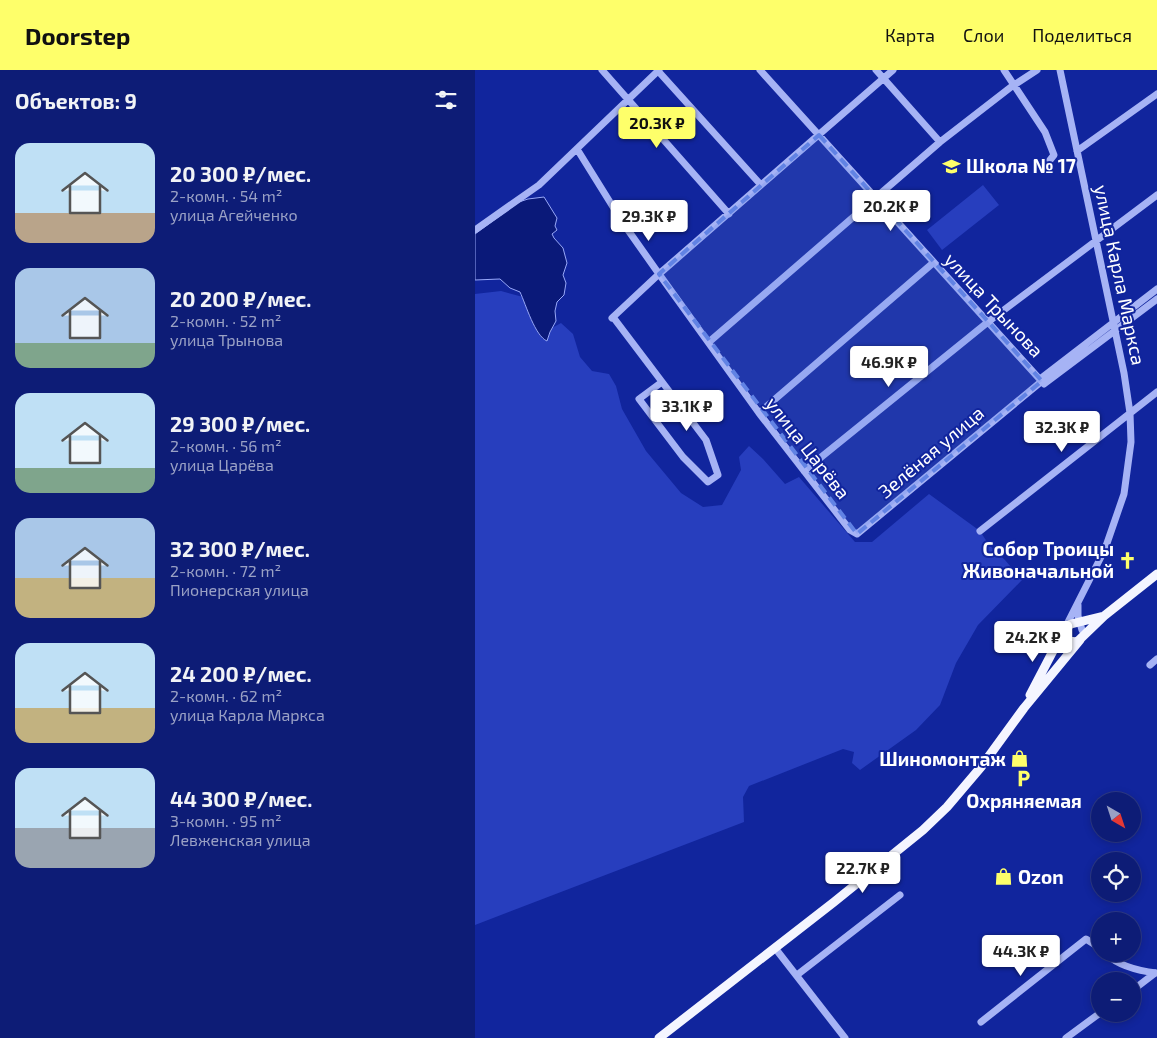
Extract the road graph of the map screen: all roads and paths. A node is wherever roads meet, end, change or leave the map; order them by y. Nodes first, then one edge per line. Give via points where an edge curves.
1 (602, 70) edge
2 (659, 70) edge
3 (760, 70) edge
4 (876, 70) edge
5 (893, 70) edge
6 (1004, 70) edge
7 (1037, 70) edge
8 (1060, 70) edge
9 (884, 79) junction
10 (1015, 86) junction
11 (1157, 94) edge
12 (627, 100) junction
13 (819, 135) junction
14 (940, 142) junction
15 (577, 149) junction
16 (1077, 151) junction
17 (1046, 165) dead end
18 (761, 186) junction
19 (1157, 195) edge
20 (876, 199) junction
21 (729, 214) junction
22 (475, 230) edge
23 (1097, 239) junction
24 (933, 263) junction
25 (659, 274) junction
26 (1157, 289) edge
27 (1157, 299) edge
28 (1113, 321) junction
29 (988, 322) junction
30 (1115, 330) junction
31 (709, 342) junction
32 (1042, 381) junction
33 (662, 382) junction
34 (1157, 392) edge
35 (759, 413) junction
36 (1130, 414) junction
37 (805, 471) junction
38 (865, 528) joint
39 (980, 531) dead end
40 (1157, 574) edge
41 (1079, 599) junction
42 (1104, 616) junction
43 (1065, 629) junction
44 (1080, 631) junction
45 (1157, 659) edge
46 (1150, 665) dead end
47 (1024, 708) junction
48 (900, 896) dead end
49 (1091, 943) edge
50 (775, 948) junction
51 (1118, 962) edge
52 (1156, 973) edge
53 (797, 975) junction
54 (1141, 984) edge
55 (1091, 1020) edge
56 (981, 1022) dead end
57 (659, 1038) edge
58 (845, 1038) edge
59 (1066, 1038) edge

1 - 12 street
2 - 12 street
2 - 18 street
3 - 13 street, улица Трынова
4 - 9 street
5 - 9 street
6 - 10 street
7 - 10 street
8 - 16 street, улица Карла Маркса
9 - 13 street
9 - 14 street
10 - 14 street
10 - 17 street via 1045,132 1054,156
11 - 16 street
12 - 15 street
12 - 21 street
13 - 18 street
13 - 20 street, улица Трынова
14 - 20 street
15 - 22 street via 539,185
15 - 25 street, улица Царёва
16 - 23 street, улица Карла Маркса
18 - 21 street
19 - 23 street
20 - 24 street, улица Трынова
20 - 31 street
21 - 25 street
23 - 28 street, улица Карла Маркса
23 - 29 street
24 - 29 street, улица Трынова
24 - 35 street
25 - 31 street, улица Царёва
25 - 33 street via 613,317
26 - 28 street, Зелёная улица
27 - 30 street, Зелёная улица
28 - 30 street, улица Карла Маркса
28 - 32 street, Зелёная улица
29 - 32 street, улица Трынова
29 - 37 street
30 - 32 street, Зелёная улица
30 - 36 street, улица Карла Маркса
31 - 35 street, улица Царёва
32 - 38 street, Зелёная улица
33 - 33 street via 706,440 717,475 709,482 683,457 639,399
34 - 36 street
35 - 37 street, улица Царёва
36 - 39 street
36 - 41 street, улица Карла Маркса via 1131,442 1124,494 1105,549
37 - 38 street, улица Царёва via 850,530 857,534
40 - 42 main road
41 - 43 street, улица Карла Маркса
41 - 44 street, улица Карла Маркса
42 - 44 main road
42 - 44 main road
43 - 44 main road
43 - 44 main road via 1064,635 1073,643
43 - 47 main road, улица Карла Маркса
44 - 47 main road
45 - 46 street
47 - 50 main road via 981,767 932,822
48 - 53 street
49 - 56 street via 1086,940
50 - 53 street
50 - 57 main road
51 - 52 street via 1136,970
52 - 54 street
53 - 58 street
55 - 59 street

